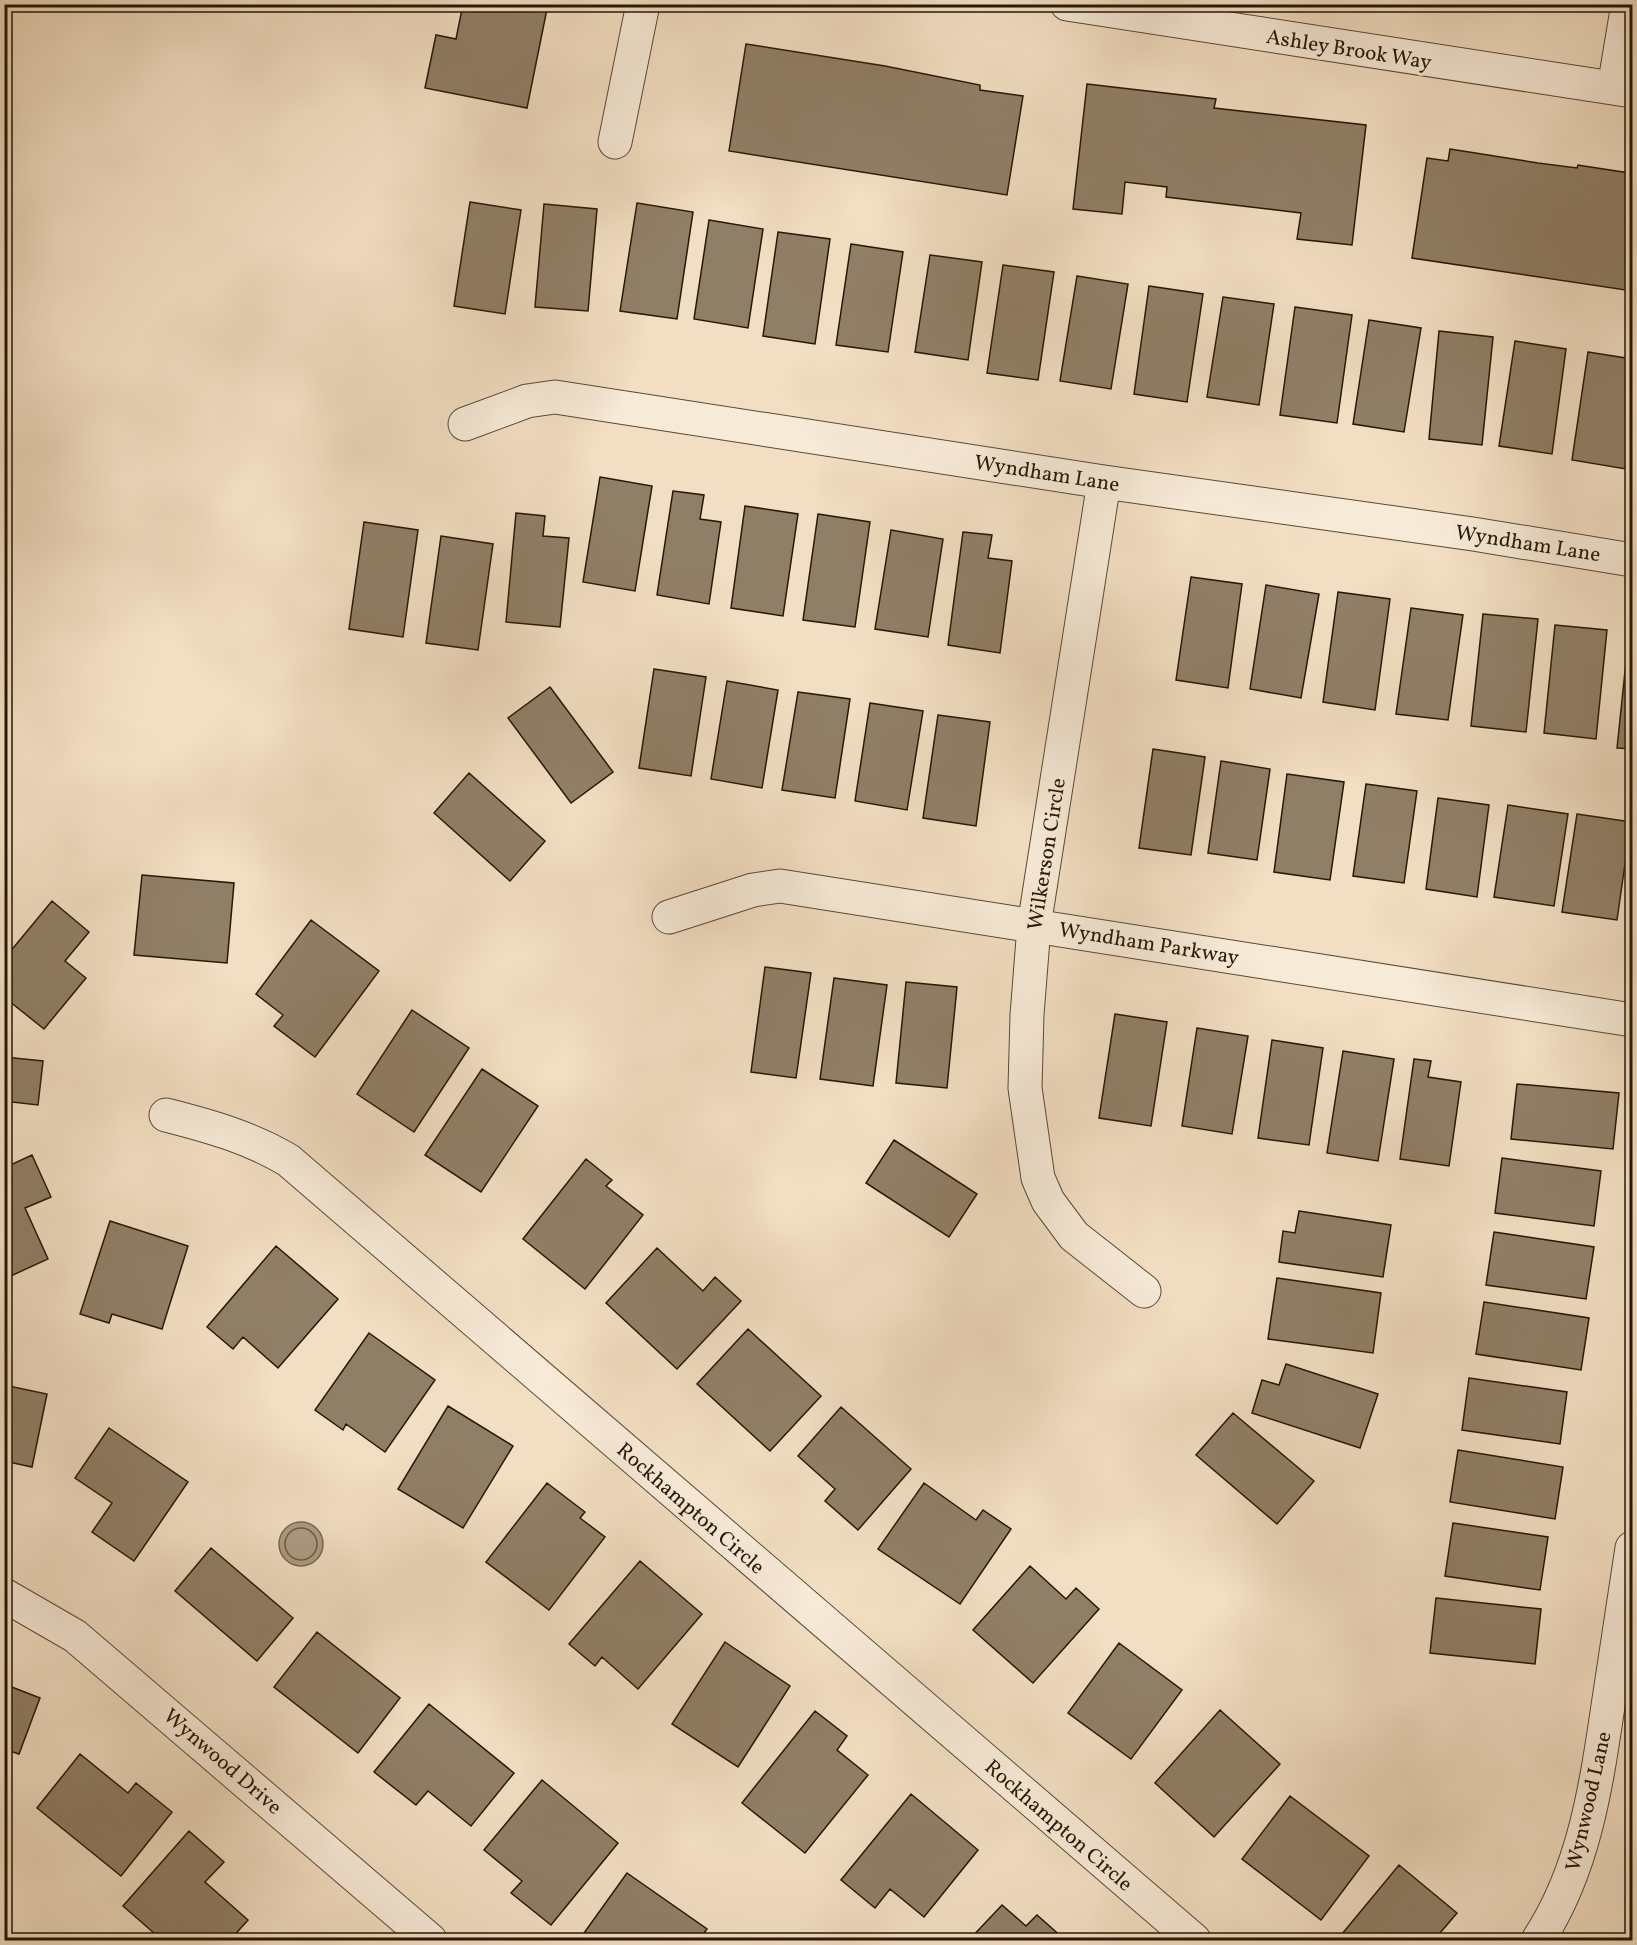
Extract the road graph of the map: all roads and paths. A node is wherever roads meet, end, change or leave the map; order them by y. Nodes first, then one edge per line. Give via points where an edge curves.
1 (643, 4) edge
2 (1067, 4) edge
3 (1628, 4) edge
4 (1623, 90) edge
5 (615, 142) dead end
6 (465, 424) dead end
7 (1104, 482) junction
8 (1632, 560) edge
9 (669, 917) dead end
10 (1034, 926) junction
11 (1632, 1020) edge
12 (166, 1115) dead end
13 (1144, 1291) dead end
14 (1632, 1548) edge
15 (4, 1595) edge
16 (430, 1941) edge
17 (1194, 1941) edge
18 (1538, 1941) edge

1 - 5 street
2 - 4 street, Ashley Brook Way
3 - 4 street
6 - 7 street, Wyndham Lane via 526,401 555,397
7 - 8 street, Wyndham Lane
7 - 10 street, Wilkerson Circle
9 - 10 street, Wyndham Parkway via 753,890 780,886
10 - 11 street, Wyndham Parkway
10 - 13 street, Wilkerson Circle via 1025,1088 1038,1178 1048,1201 1074,1236
12 - 17 street, Rockhampton Circle via 222,1129 288,1160
14 - 18 street, Wynwood Lane via 1597,1782 1584,1837 1570,1880
15 - 16 street, Wynwood Drive via 75,1636

